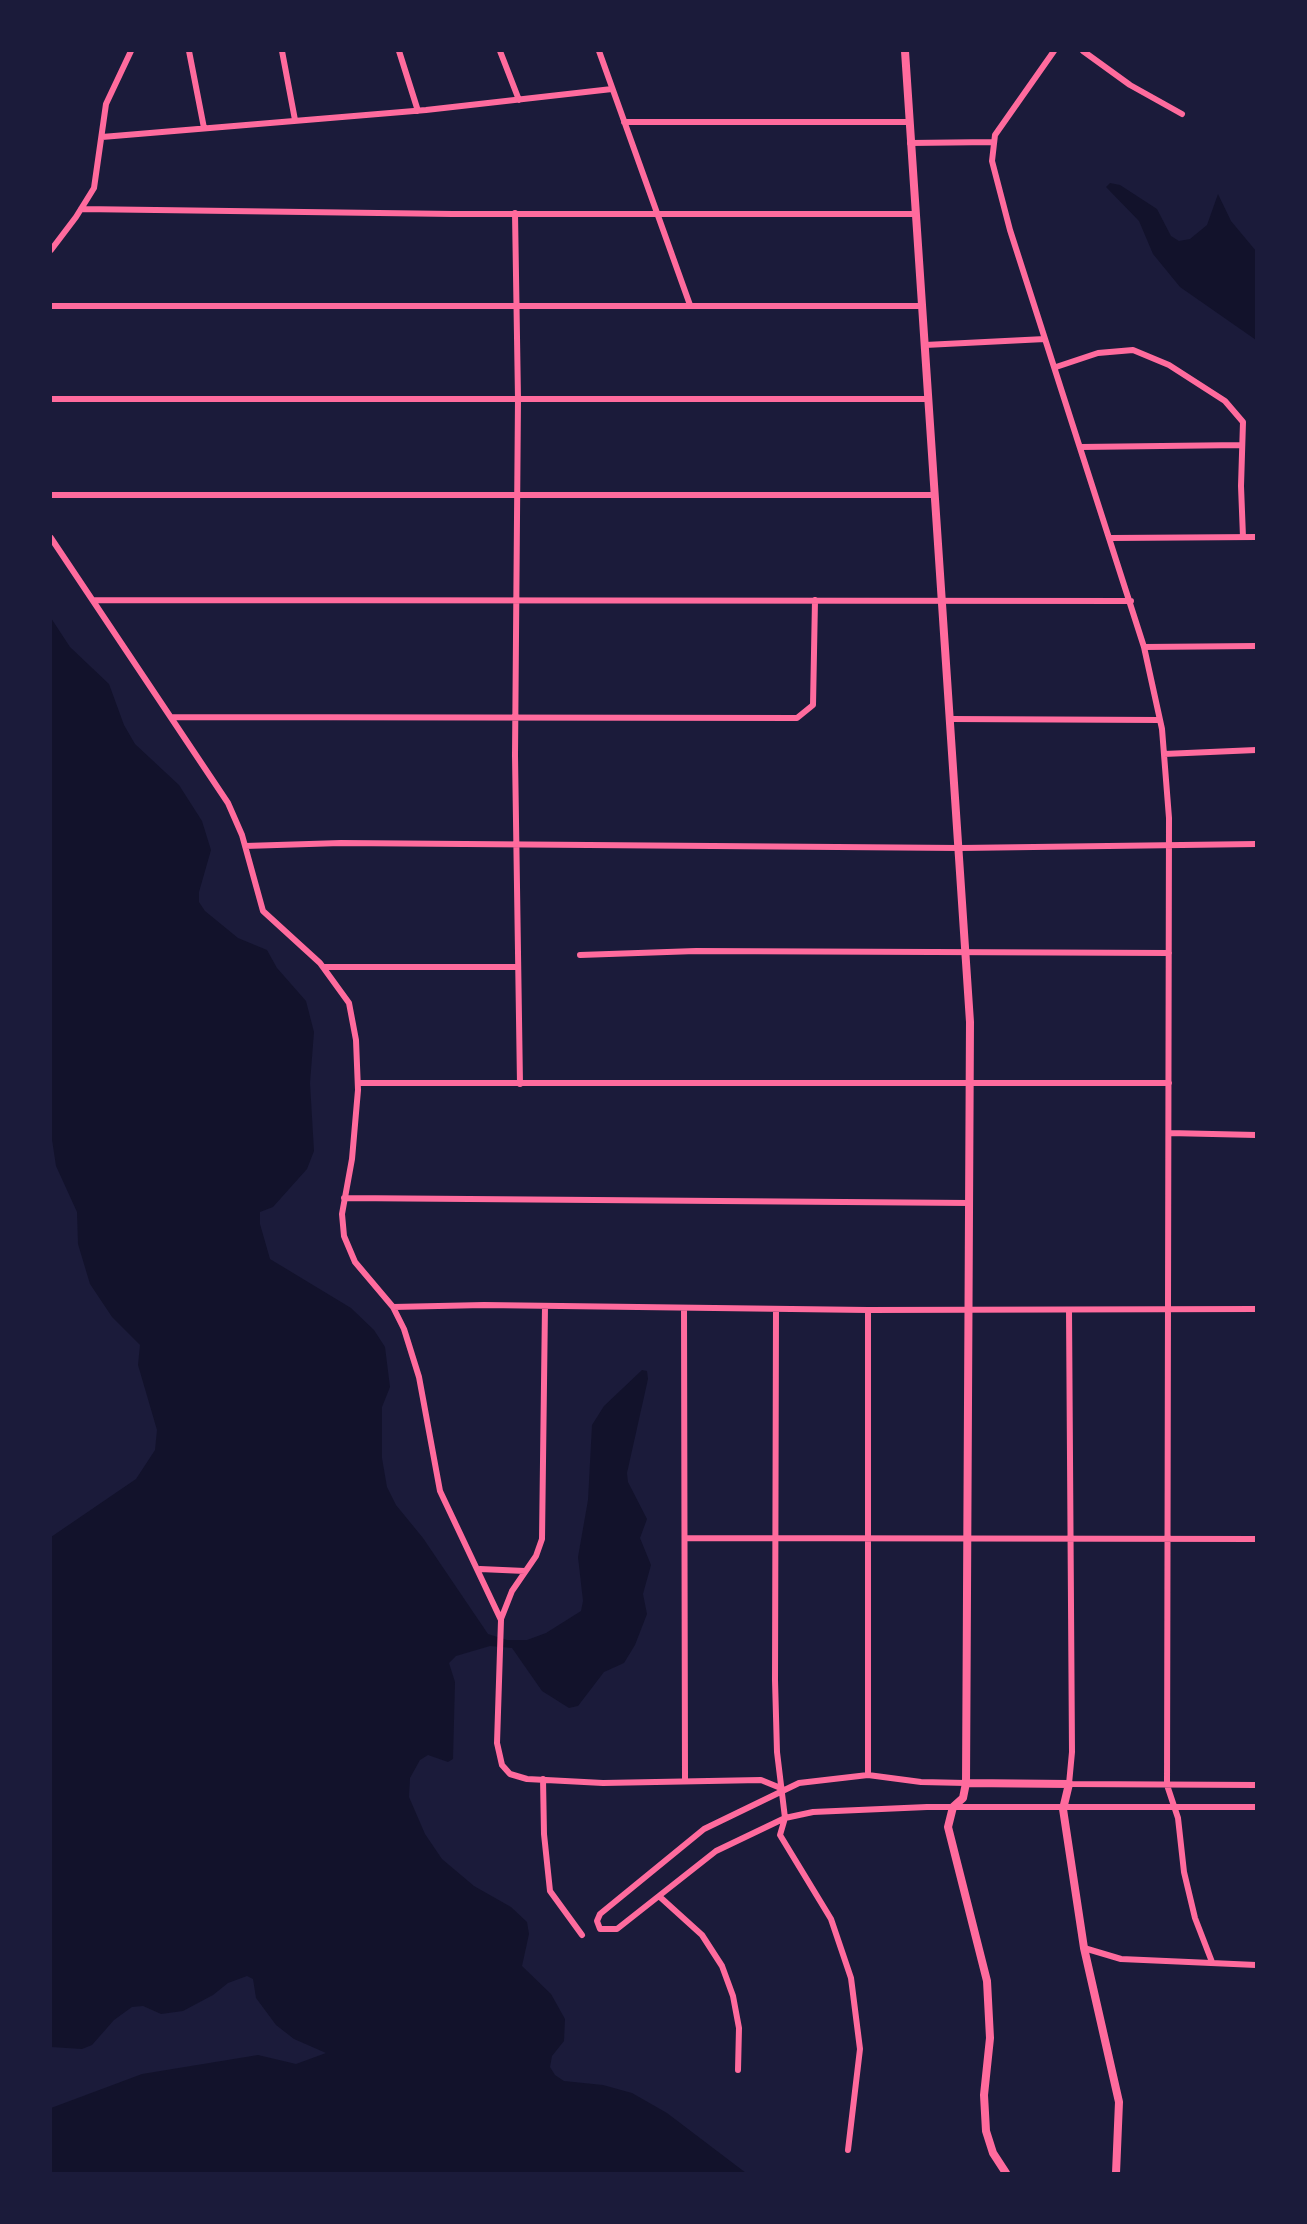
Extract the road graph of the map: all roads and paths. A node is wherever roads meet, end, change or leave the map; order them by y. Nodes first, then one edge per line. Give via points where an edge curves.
1 (131, 51) edge
2 (189, 51) edge
3 (282, 51) edge
4 (399, 51) edge
5 (500, 51) edge
6 (599, 51) edge
7 (905, 51) edge
8 (1055, 51) edge
9 (1083, 51) edge
10 (612, 89) junction
11 (519, 100) junction
12 (418, 111) junction
13 (1182, 114) dead end
14 (295, 120) junction
15 (624, 122) junction
16 (909, 122) junction
17 (204, 128) junction
18 (102, 137) junction
19 (993, 142) junction
20 (911, 143) junction
21 (81, 209) junction
22 (656, 212) junction
23 (515, 213) junction
24 (915, 214) junction
25 (51, 250) edge
26 (516, 305) junction
27 (690, 305) junction
28 (51, 306) edge
29 (922, 306) junction
30 (1045, 339) junction
31 (925, 345) junction
32 (1056, 367) junction
33 (51, 399) edge
34 (518, 399) junction
35 (928, 399) junction
36 (1242, 445) junction
37 (1081, 447) junction
38 (51, 495) edge
39 (517, 495) junction
40 (934, 495) junction
41 (1243, 537) junction
42 (1256, 537) edge
43 (51, 538) edge
44 (1110, 538) junction
45 (94, 600) junction
46 (516, 600) junction
47 (815, 600) junction
48 (941, 601) junction
49 (1131, 601) junction
50 (1256, 646) edge
51 (1144, 647) junction
52 (172, 717) junction
53 (515, 717) junction
54 (951, 719) junction
55 (1160, 720) junction
56 (1256, 750) edge
57 (1164, 754) junction
58 (518, 844) junction
59 (1256, 844) edge
60 (245, 846) junction
61 (1169, 846) junction
62 (960, 848) junction
63 (967, 951) junction
64 (1169, 953) junction
65 (580, 955) dead end
66 (323, 967) junction
67 (518, 967) junction
68 (358, 1083) junction
69 (1169, 1083) junction
70 (520, 1084) junction
71 (969, 1084) junction
72 (1169, 1133) junction
73 (1256, 1135) edge
74 (344, 1198) junction
75 (969, 1203) junction
76 (545, 1306) junction
77 (393, 1307) junction
78 (969, 1307) junction
79 (684, 1309) junction
80 (776, 1309) junction
81 (1168, 1309) junction
82 (1256, 1309) edge
83 (868, 1310) junction
84 (1069, 1310) junction
85 (685, 1538) junction
86 (776, 1538) junction
87 (867, 1538) junction
88 (969, 1539) junction
89 (1071, 1539) junction
90 (1256, 1539) edge
91 (1167, 1540) junction
92 (480, 1569) junction
93 (525, 1572) junction
94 (501, 1620) junction
95 (868, 1775) junction
96 (543, 1779) junction
97 (684, 1780) junction
98 (966, 1783) junction
99 (1069, 1784) junction
100 (1167, 1785) junction
101 (1256, 1785) edge
102 (783, 1789) junction
103 (953, 1807) junction
104 (1173, 1807) junction
105 (1256, 1807) edge
106 (1063, 1809) junction
107 (785, 1818) junction
108 (660, 1897) junction
109 (583, 1935) dead end
110 (1084, 1948) junction
111 (1212, 1962) junction
112 (1256, 1965) edge
113 (738, 2070) dead end
114 (848, 2150) dead end
115 (1006, 2173) edge
116 (1116, 2173) edge

1 - 18 street via 106,104
2 - 17 street
3 - 14 street
4 - 12 street
5 - 11 street
6 - 10 street
7 - 16 street
8 - 19 street
9 - 13 street
10 - 11 street
10 - 15 street
11 - 12 street
12 - 14 street
14 - 17 street
15 - 16 street
15 - 22 street
16 - 20 street
17 - 18 street
18 - 21 street via 94,188
19 - 20 street
19 - 30 street via 994,177
20 - 24 street
21 - 23 street
21 - 25 street
22 - 23 street
22 - 24 street
22 - 27 street
23 - 26 street
24 - 29 street
26 - 27 street
26 - 28 street
26 - 34 street
27 - 29 street
29 - 31 street
30 - 31 street
30 - 32 street
31 - 35 street
32 - 36 street via 1118,349 1133,350 1169,365 1236,411 1243,422
32 - 37 street
33 - 34 street
34 - 35 street
34 - 39 street
35 - 40 street
36 - 37 street
36 - 41 street
37 - 44 street
38 - 39 street
39 - 40 street
39 - 46 street
40 - 48 street
41 - 42 street
41 - 44 street
43 - 45 street
44 - 49 street
45 - 46 street
45 - 52 street
46 - 47 street
46 - 53 street
47 - 48 street
47 - 53 street via 814,693 808,711 790,718
48 - 49 street
48 - 54 street
49 - 51 street
50 - 51 street
51 - 55 street
52 - 53 street
52 - 60 street via 228,803
53 - 58 street
54 - 55 street
54 - 62 street
55 - 57 street
56 - 57 street
57 - 61 street
58 - 60 street
58 - 62 street
58 - 67 street
59 - 61 street
60 - 66 street via 263,911
61 - 62 street
61 - 64 street
62 - 63 street
63 - 64 street
63 - 65 street
63 - 71 street
64 - 69 street
66 - 67 street
66 - 68 street via 349,1003
67 - 70 street
68 - 70 street
68 - 74 street
69 - 71 street
69 - 72 street
70 - 71 street
71 - 75 street
72 - 73 street
72 - 81 street
74 - 75 street
74 - 77 street via 342,1221 349,1251
75 - 78 street
76 - 77 street
76 - 79 street
76 - 93 street via 544,1514 539,1548
77 - 92 street via 415,1362 440,1491
78 - 83 street
78 - 84 street
78 - 88 street
79 - 80 street
79 - 85 street
80 - 83 street
80 - 86 street
81 - 82 street
81 - 84 street
81 - 91 street
83 - 87 street
84 - 89 street
85 - 86 street
85 - 97 street
86 - 87 street
86 - 102 street via 776,1740
87 - 88 street
87 - 95 street
88 - 89 street
88 - 98 street
89 - 91 street
89 - 99 street
90 - 91 street
91 - 100 street
92 - 93 street
92 - 94 street
93 - 94 street
94 - 96 street via 499,1759 505,1770 518,1778
95 - 98 street
95 - 102 street
96 - 97 street via 603,1783
96 - 109 street via 550,1891
97 - 102 street via 761,1780
98 - 99 street
98 - 103 street via 964,1798
99 - 100 street
99 - 106 street
100 - 101 street
100 - 104 street
102 - 107 street
102 - 108 street via 704,1829 600,1914 600,1929 617,1929
103 - 106 street
103 - 107 street via 831,1810
103 - 115 street via 950,1842 987,1981 990,2038 985,2125 991,2149
104 - 105 street
104 - 106 street
104 - 111 street via 1195,1918
106 - 110 street
107 - 108 street via 716,1851
107 - 114 street via 780,1835 831,1919 854,1991 860,2049
108 - 113 street via 702,1935 722,1966 739,2028
110 - 111 street via 1121,1959
110 - 116 street via 1117,2088
111 - 112 street

